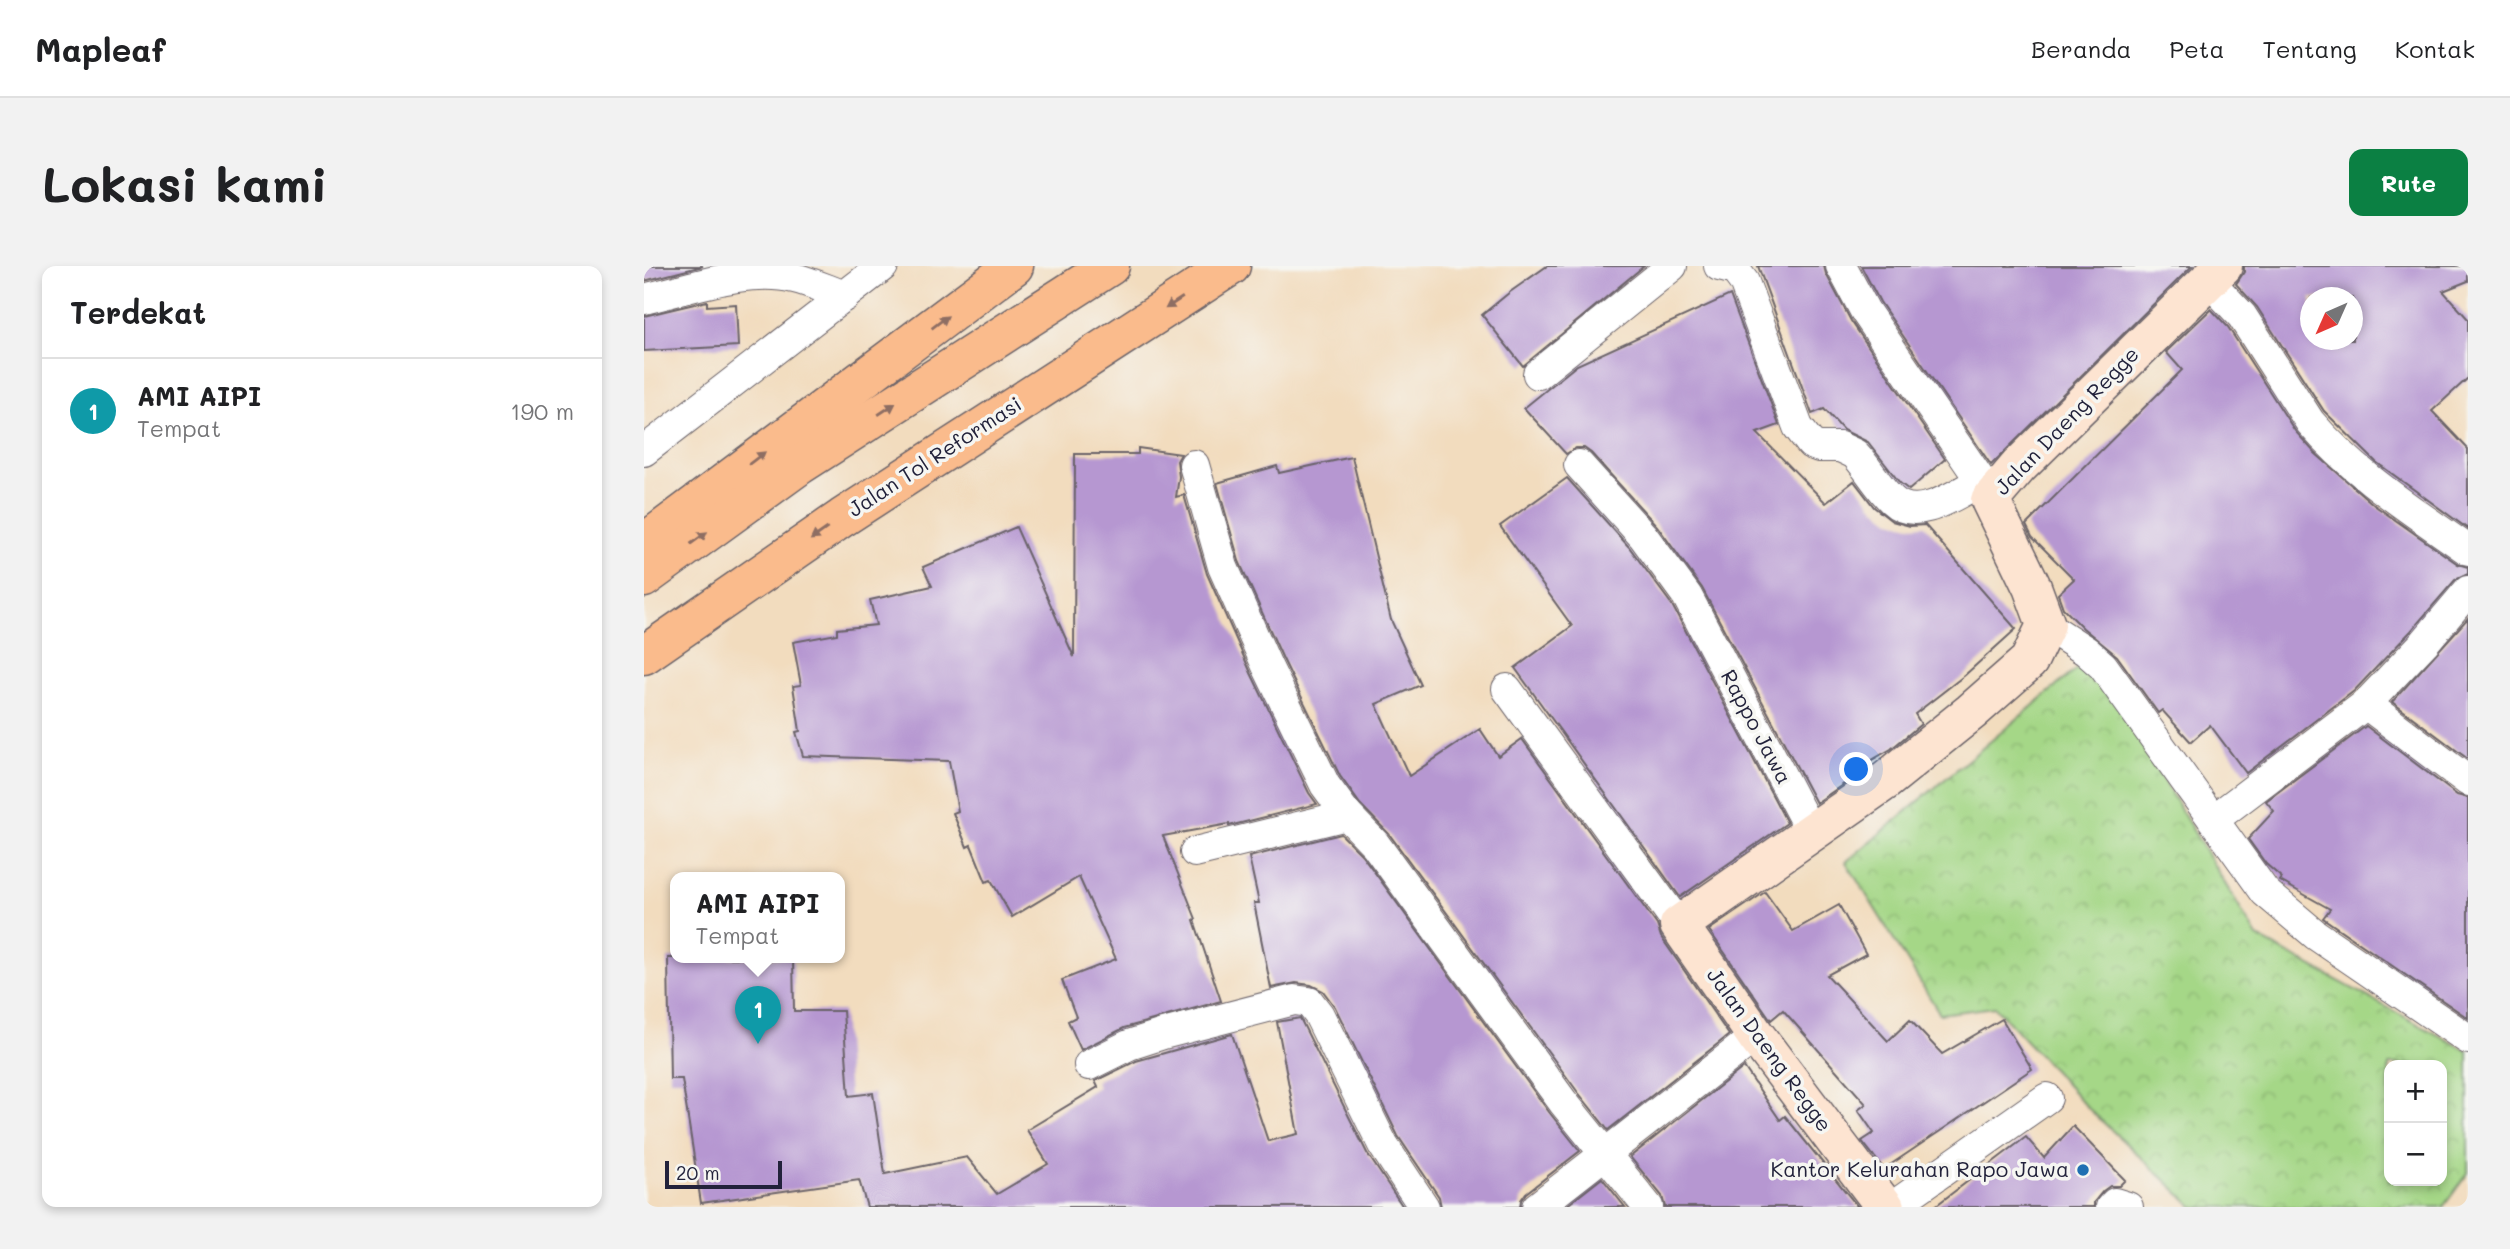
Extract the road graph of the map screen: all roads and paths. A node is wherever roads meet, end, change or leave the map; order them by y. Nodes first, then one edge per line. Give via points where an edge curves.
1 (883, 266) edge
2 (1014, 266) edge
3 (1110, 266) edge
4 (1231, 266) edge
5 (1672, 266) edge
6 (1719, 266) edge
7 (1842, 266) edge
8 (2216, 273) edge
9 (852, 283) edge
10 (644, 299) edge
11 (1538, 374) dead end
12 (644, 451) edge
13 (1194, 465) dead end
14 (1579, 465) dead end
15 (1986, 490) junction
16 (644, 543) edge
17 (2468, 550) edge
18 (644, 578) edge
19 (2468, 591) edge
20 (2046, 625) junction
21 (644, 655) edge
22 (1507, 690) dead end
23 (2366, 704) junction
24 (2468, 781) edge
25 (1347, 815) junction
26 (2213, 820) junction
27 (1811, 832) junction
28 (1195, 852) dead end
29 (1679, 925) junction
30 (1756, 1036) junction
31 (2468, 1039) edge
32 (1089, 1065) dead end
33 (2047, 1098) dead end
34 (1607, 1154) junction
35 (1424, 1207) edge
36 (1537, 1207) edge
37 (1648, 1207) edge
38 (1885, 1207) edge
39 (1892, 1207) edge
40 (2111, 1207) edge
41 (2128, 1207) edge

1 - 9 street
16 -> 2 highway
18 -> 3 highway via 800,465
4 -> 21 highway, Jalan Tol Reformasi via 842,518
5 - 11 street
6 - 15 street via 1735,270 1744,282 1798,427 1811,444 1855,454 1902,507 1925,509
7 - 15 street via 1865,311
8 - 15 street, Jalan Daeng Regge via 2019,466
8 - 17 street via 2320,435 2387,493
9 - 10 street via 736,277
9 - 12 street
13 - 25 street via 1223,567 1325,785
14 - 27 street, Rappo Jawa via 1643,536 1687,596
15 - 20 street, Jalan Daeng Regge
19 - 23 street
20 - 26 street via 2103,666
20 - 27 street via 2029,660 2014,674 1884,782
22 - 29 street, Jalan Daeng Regge
23 - 24 street
23 - 26 street
25 - 28 street
25 - 34 street via 1375,844 1563,1102
26 - 31 street via 2265,892 2316,935
27 - 29 street
29 - 30 street, Jalan Daeng Regge
30 - 34 street
30 - 38 street, Jalan Daeng Regge
32 - 35 street via 1163,1034 1294,1000 1309,1002 1383,1145
33 - 39 street
34 - 36 street
34 - 37 street
40 - 41 street via 2115,1203

